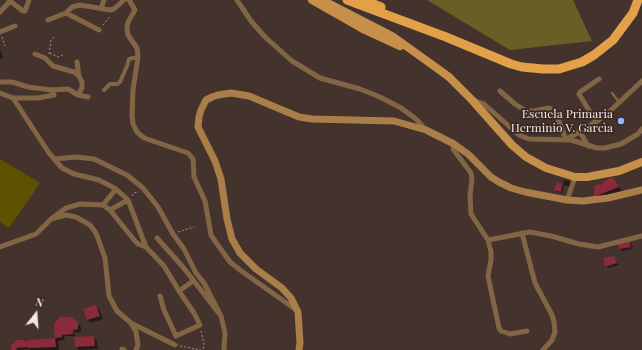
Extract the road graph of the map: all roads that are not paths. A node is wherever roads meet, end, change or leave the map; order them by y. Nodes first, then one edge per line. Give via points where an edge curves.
1 (29, 0) edge
2 (73, 0) edge
3 (104, 0) edge
4 (124, 0) edge
5 (129, 0) edge
6 (237, 0) edge
7 (312, 0) edge
8 (322, 0) edge
9 (347, 0) edge
10 (364, 0) edge
11 (638, 0) edge
12 (10, 1) edge
13 (72, 7) junction
14 (101, 9) junction
15 (0, 12) edge
16 (66, 13) junction
17 (48, 20) dead end
18 (15, 26) dead end
19 (99, 30) road end
20 (0, 32) edge
21 (446, 37) junction
22 (415, 52) junction
23 (35, 54) dead end
24 (138, 57) junction
25 (77, 62) dead end
26 (79, 76) junction
27 (599, 79) dead end
28 (642, 81) edge
29 (0, 82) edge
30 (52, 90) junction
31 (104, 90) dead end
32 (500, 91) dead end
33 (0, 93) edge
34 (612, 93) dead end
35 (78, 95) junction
36 (88, 97) dead end
37 (13, 98) junction
38 (472, 100) junction
39 (619, 103) junction
40 (596, 122) junction
41 (642, 129) edge
42 (426, 130) junction
43 (580, 132) junction
44 (566, 140) junction
45 (454, 144) junction
46 (588, 146) junction
47 (55, 159) junction
48 (642, 162) edge
49 (575, 177) junction
50 (116, 189) junction
51 (642, 190) edge
52 (128, 200) junction
53 (567, 200) junction
54 (103, 206) junction
55 (110, 210) junction
56 (51, 219) junction
57 (522, 233) junction
58 (642, 236) edge
59 (157, 238) dead end
60 (488, 240) junction
61 (0, 247) edge
62 (146, 247) junction
63 (193, 281) junction
64 (179, 291) junction
65 (160, 296) dead end
66 (298, 312) junction
67 (221, 316) junction
68 (131, 323) junction
69 (527, 331) dead end
70 (176, 336) junction
71 (174, 347) edge
72 (136, 350) edge
73 (224, 350) edge
74 (299, 350) edge
75 (543, 350) edge

1 - 12 street via 25,11
2 - 13 street
3 - 14 street
4 - 14 street via 114,9
5 - 24 street via 134,10 127,29 137,48
6 - 42 street via 265,37 292,61 320,78 380,97 401,108
7 - 22 main road via 363,29
8 - 22 main road via 392,36
9 - 21 highway
10 - 21 highway via 428,26
11 - 21 highway via 633,13 613,40 582,62 559,69 511,64
12 - 15 street
13 - 14 street via 80,5
13 - 16 street
16 - 17 street
16 - 19 street
18 - 20 street
22 - 38 main road via 448,77
23 - 26 street via 45,58 53,66
24 - 31 street via 129,59 120,82 110,84
24 - 66 street via 132,116 137,132 144,138 188,153 193,160 194,177 205,200 211,234 230,262
25 - 26 street
26 - 35 street via 82,88
27 - 40 street via 579,94
28 - 39 street
29 - 30 street
30 - 35 street via 68,89
30 - 37 street via 54,95
32 - 44 street via 526,112 549,108 555,111
33 - 37 street
34 - 39 lane
35 - 36 street
37 - 47 street
38 - 44 street via 484,104 524,138
38 - 49 main road via 526,157 546,168
39 - 40 street
40 - 43 street
41 - 46 street via 615,147
42 - 45 main road
42 - 66 main road via 394,121 299,117 249,96 231,93 206,100 198,117 198,127 221,179 232,240 240,253 256,269 282,288
43 - 44 street
43 - 46 street
44 - 46 street
45 - 53 main road via 491,177 511,188
45 - 60 street via 453,149 471,173 471,214
47 - 50 street via 65,170 99,180
47 - 67 street via 94,159 134,179 158,207
48 - 49 main road via 619,171
49 - 53 street
50 - 52 street
50 - 54 street
51 - 53 main road via 595,201
52 - 55 street
52 - 62 street
54 - 55 street
54 - 56 street via 80,204 66,208
55 - 62 street via 135,241
56 - 61 street via 36,234
56 - 68 street via 66,215 90,225 96,233 104,258 109,296 117,310
57 - 58 street via 539,233 598,247
57 - 60 street
57 - 75 street via 535,283 554,322 552,340
59 - 63 street
60 - 69 street via 491,252 488,276 501,331 510,334
62 - 64 street via 164,266
63 - 64 street
63 - 67 street
64 - 70 street via 200,325
65 - 70 street
66 - 74 main road
67 - 73 street via 225,333
68 - 71 street
68 - 72 street via 136,332
70 - 71 street

